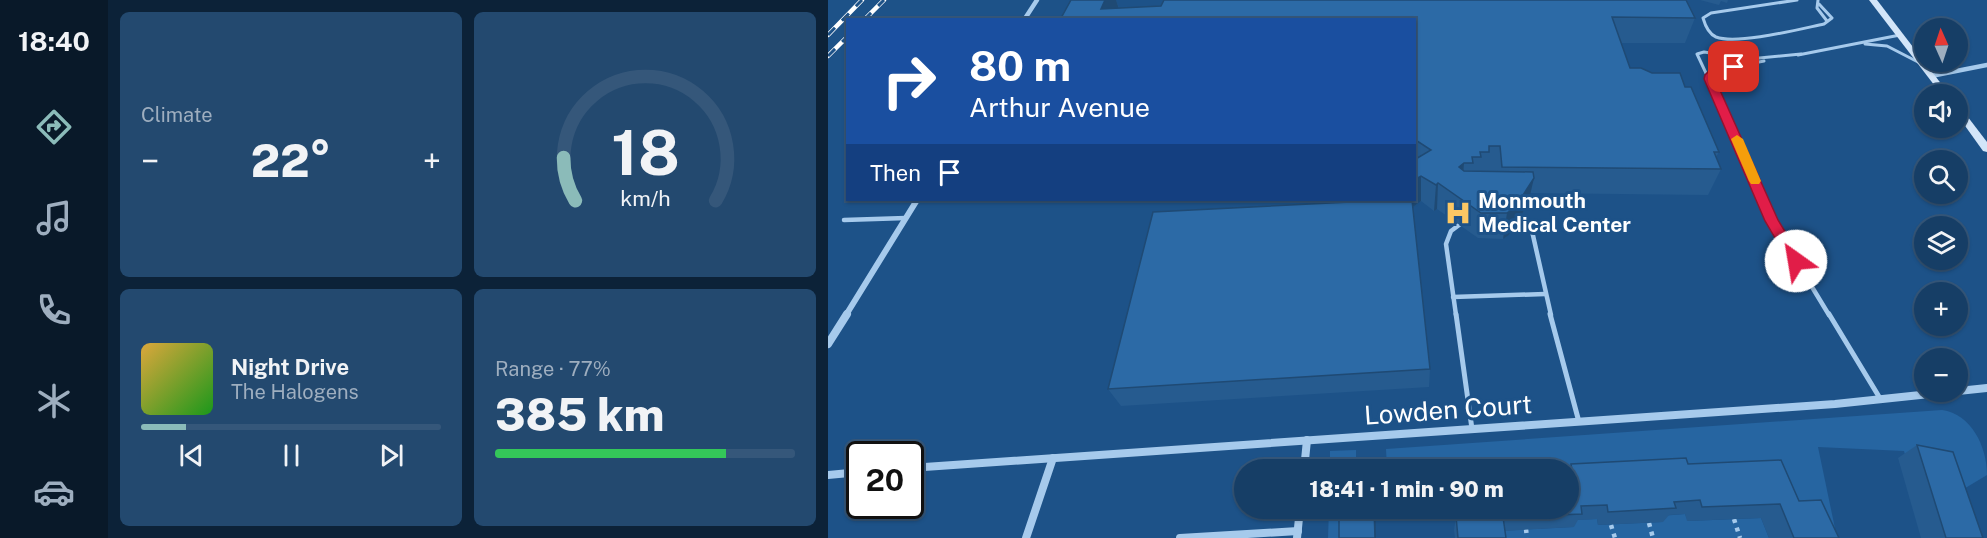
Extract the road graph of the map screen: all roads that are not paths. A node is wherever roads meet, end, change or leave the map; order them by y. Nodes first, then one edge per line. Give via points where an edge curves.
1 (1037, 0) edge
2 (1758, 0) edge
3 (1797, 0) edge
4 (1873, 0) edge
5 (1818, 2) edge
6 (1760, 5) junction
7 (1025, 18) edge
8 (1827, 21) junction
9 (1900, 35) junction
10 (1850, 45) junction
11 (1801, 54) junction
12 (1914, 54) edge
13 (1731, 58) junction
14 (1914, 60) edge
15 (1987, 65) edge
16 (1734, 67) junction
17 (1968, 67) edge
18 (1976, 67) junction
19 (1928, 72) edge
20 (1931, 76) junction
21 (1710, 79) junction
22 (1938, 84) edge
23 (1968, 123) edge
24 (1987, 149) edge
25 (916, 201) edge
26 (1505, 216) edge
27 (906, 218) junction
28 (1468, 219) edge
29 (844, 220) dead end
30 (1545, 294) junction
31 (1453, 297) junction
32 (828, 344) edge
33 (1987, 388) edge
34 (1881, 400) junction
35 (1579, 422) junction
36 (1472, 429) junction
37 (1307, 440) junction
38 (1053, 458) junction
39 (1305, 459) edge
40 (924, 467) edge
41 (846, 473) edge
42 (828, 475) edge
43 (1299, 519) edge
44 (1298, 534) edge
45 (1026, 538) edge
46 (1180, 538) edge

1 - 7 street
2 - 6 lane
3 - 6 lane
4 - 9 street
5 - 8 lane via 1817,8
5 - 8 lane via 1832,18
6 - 8 lane via 1703,18 1713,35 1724,38 1761,35
9 - 10 lane
9 - 12 street
10 - 11 lane
10 - 14 lane via 1887,46
11 - 13 lane
11 - 16 lane
13 - 16 lane via 1738,62
13 - 21 lane via 1698,53
15 - 18 street
16 - 21 lane via 1714,72
17 - 18 street
18 - 20 street
19 - 20 street
20 - 22 street
21 - 34 lane via 1772,221
23 - 24 street
25 - 27 street
26 - 30 lane via 1515,217 1532,231
27 - 29 lane
27 - 32 street
28 - 31 lane via 1451,231 1446,244
30 - 31 lane
30 - 35 lane
31 - 36 lane
33 - 34 street, Lowden Court
34 - 35 street, Lowden Court
35 - 36 street, Lowden Court
36 - 37 street, Lowden Court
37 - 38 street, Lowden Court
37 - 39 street
38 - 40 street, Lowden Court
38 - 45 street
41 - 42 street
43 - 44 street
44 - 46 street

